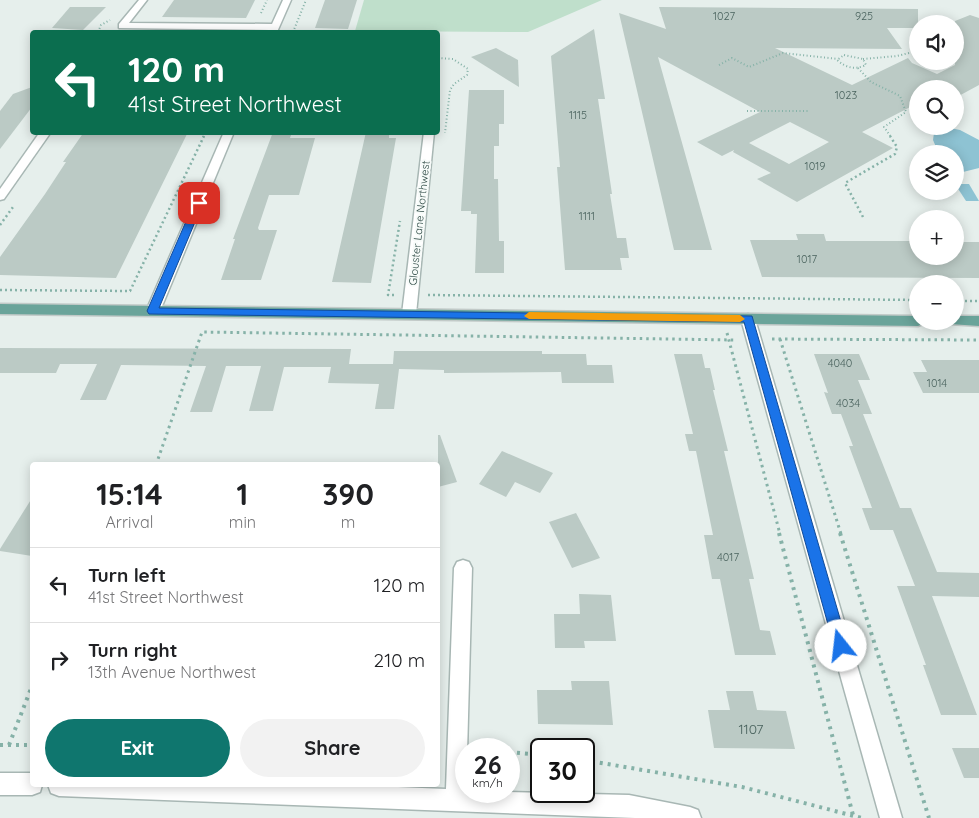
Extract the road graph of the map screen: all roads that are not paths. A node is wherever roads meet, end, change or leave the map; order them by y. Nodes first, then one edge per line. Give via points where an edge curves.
1 (143, 0) edge
2 (287, 0) edge
3 (274, 30) edge
4 (44, 135) edge
5 (228, 135) edge
6 (429, 135) edge
7 (0, 197) edge
8 (0, 309) edge
9 (152, 311) junction
10 (410, 314) junction
11 (748, 319) junction
12 (909, 321) edge
13 (964, 321) edge
14 (979, 321) edge
15 (463, 568) dead end
16 (458, 738) edge
17 (0, 784) edge
18 (30, 784) edge
19 (116, 787) edge
20 (455, 799) edge
21 (520, 802) edge
22 (690, 818) edge
23 (891, 818) edge

1 - 3 street via 122,26
2 - 3 street
4 - 7 street
5 - 9 street
6 - 10 street, Glouster Lane Northwest
8 - 9 main road
9 - 10 main road
10 - 11 main road
11 - 12 main road
11 - 23 street
13 - 14 main road
15 - 16 street
17 - 18 street
19 - 20 street
21 - 22 street via 629,806

